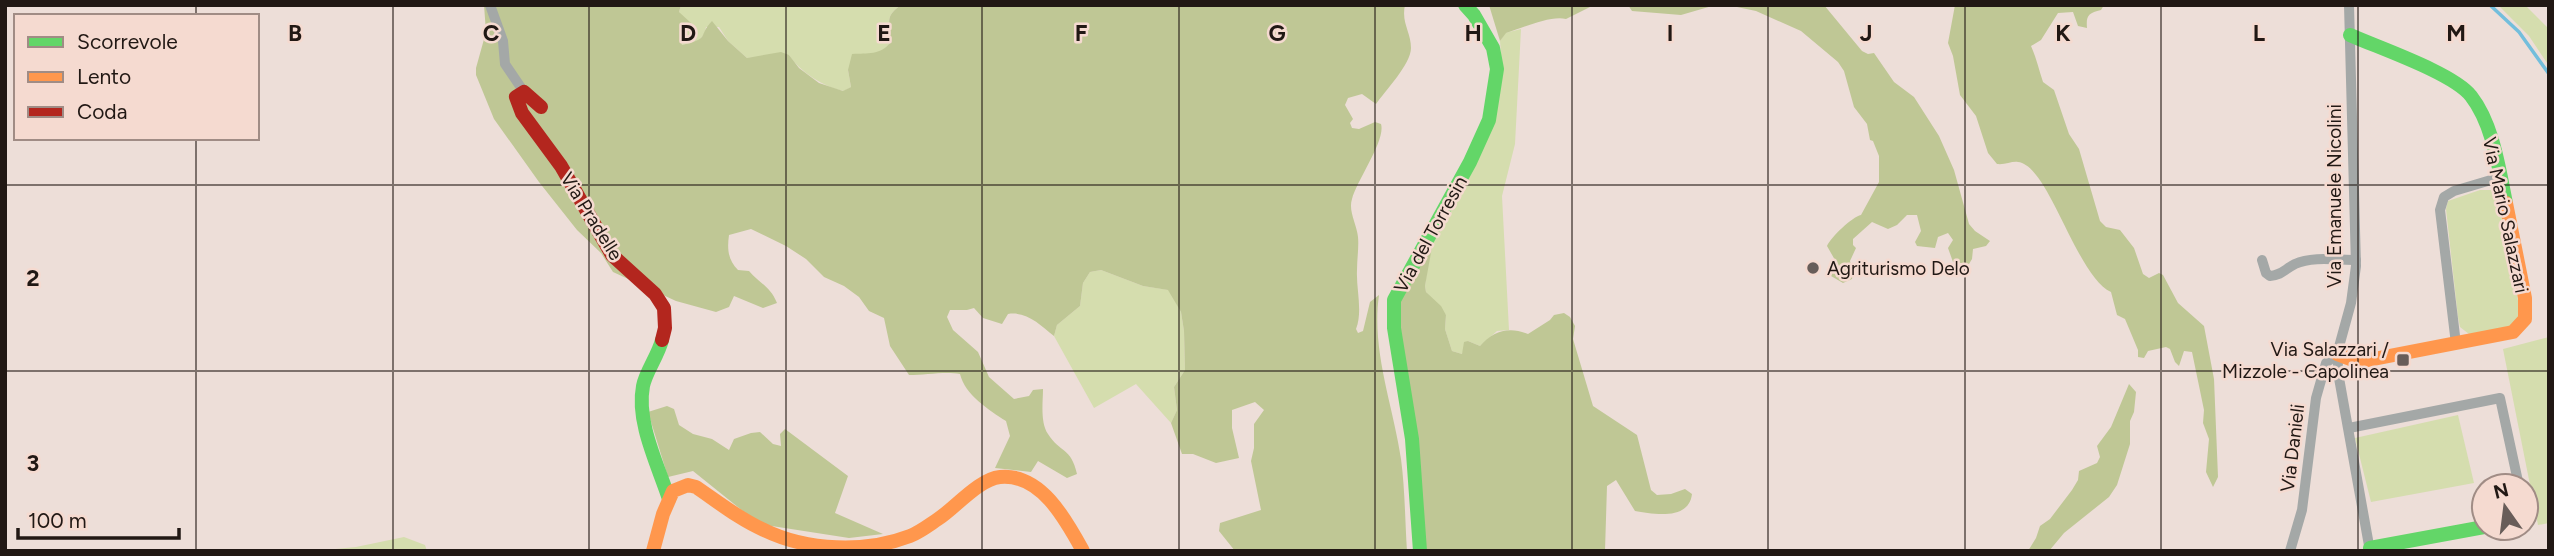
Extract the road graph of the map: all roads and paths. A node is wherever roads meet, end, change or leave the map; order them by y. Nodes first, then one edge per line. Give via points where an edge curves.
1 (490, 5) edge
2 (1465, 5) edge
3 (2349, 5) edge
4 (2350, 35) junction
5 (524, 92) junction
6 (541, 107) dead end
7 (2501, 177) junction
8 (2262, 260) dead end
9 (2356, 261) junction
10 (2456, 344) junction
11 (2337, 354) junction
12 (2349, 428) junction
13 (2516, 472) edge
14 (669, 499) junction
15 (2470, 530) edge
16 (2370, 549) edge
17 (653, 551) edge
18 (1083, 551) edge
19 (1420, 551) edge
20 (2290, 551) edge

1 - 5 street, Via Pradelle via 503,41 505,64
2 - 19 street, Via del Torresin via 1493,48 1497,69 1489,120 1394,300 1394,328 1412,439
3 - 4 street, Via Emanuele Nicolini
4 - 7 street, Via Mario Salazzari via 2455,81 2471,96 2486,124
4 - 9 street, Via Emanuele Nicolini
5 - 6 street, Via Pradelle
5 - 14 street, Via Pradelle via 516,97 522,113 561,166 612,255 664,308 666,328 643,385 643,419
7 - 10 street via 2454,191 2444,197 2440,210
7 - 10 street, Via Mario Salazzari via 2525,319 2513,332
8 - 9 street via 2270,276 2305,261
9 - 11 street, Via Emanuele Nicolini via 2351,303
10 - 11 street, Via Mario Salazzari via 2358,362
11 - 12 street, Via Emanuele Nicolini
11 - 20 street, Via Danieli via 2326,363 2311,417 2302,510
12 - 13 street via 2500,398
12 - 16 street, Via Emanuele Nicolini
14 - 17 street
14 - 18 street via 680,487 696,487 767,532 852,547 911,536 996,477 1014,478 1034,487 1055,506
15 - 16 street

